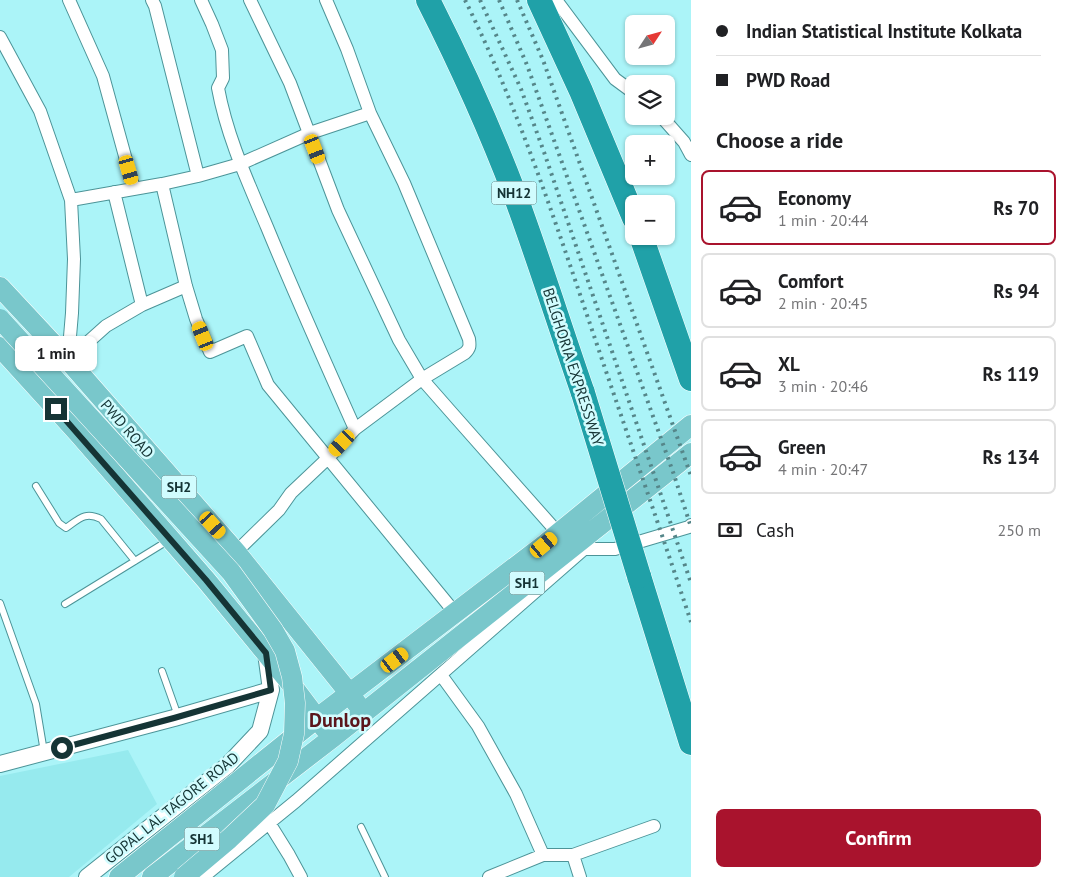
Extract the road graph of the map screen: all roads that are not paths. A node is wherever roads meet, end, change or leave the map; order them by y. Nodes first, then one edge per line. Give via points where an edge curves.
1 (69, 0) edge
2 (152, 0) edge
3 (200, 0) edge
4 (250, 0) edge
5 (326, 0) edge
6 (428, 0) edge
7 (539, 0) edge
8 (556, 0) edge
9 (0, 37) edge
10 (5, 55) edge
11 (625, 86) edge
12 (370, 113) junction
13 (669, 125) edge
14 (310, 133) junction
15 (691, 155) edge
16 (240, 164) junction
17 (198, 176) junction
18 (162, 184) junction
19 (134, 189) junction
20 (114, 192) junction
21 (625, 196) edge
22 (71, 200) junction
23 (644, 245) edge
24 (186, 286) junction
25 (0, 288) edge
26 (142, 305) junction
27 (0, 319) edge
28 (3, 356) edge
29 (68, 360) junction
30 (422, 379) junction
31 (691, 379) edge
32 (691, 426) edge
33 (355, 429) junction
34 (691, 453) edge
35 (328, 458) junction
36 (36, 486) dead end
37 (691, 525) edge
38 (558, 533) junction
39 (170, 539) junction
40 (236, 552) junction
41 (135, 561) junction
42 (0, 603) edge
43 (64, 604) dead end
44 (456, 614) junction
45 (266, 653) junction
46 (162, 671) dead end
47 (441, 675) junction
48 (271, 690) junction
49 (350, 694) junction
50 (363, 714) junction
51 (178, 717) junction
52 (316, 719) junction
53 (332, 738) junction
54 (691, 743) edge
55 (44, 752) junction
56 (0, 764) edge
57 (252, 801) junction
58 (270, 823) junction
59 (654, 826) dead end
60 (360, 827) dead end
61 (542, 855) junction
62 (573, 855) junction
63 (87, 877) edge
64 (119, 877) edge
65 (152, 877) edge
66 (184, 877) edge
67 (203, 877) edge
68 (301, 877) edge
69 (385, 877) edge
70 (489, 877) edge
71 (580, 877) edge

1 - 19 street via 103,76
2 - 17 street
3 - 16 street via 222,50 223,78 218,88
4 - 14 street
5 - 12 street
6 - 54 highway, BELGHORIA EXPRESSWAY / NH12, bridge via 515,195 583,393
7 - 21 highway
8 - 11 street via 615,79
9 - 10 street
10 - 22 street via 40,111
12 - 14 street
12 - 30 street via 404,183 470,345 465,353
13 - 15 street
14 - 16 street
14 - 30 street via 338,210 399,340
16 - 17 street
16 - 33 street
17 - 18 street
18 - 19 street
18 - 24 street
19 - 20 street
20 - 22 street
20 - 26 street
22 - 29 street via 74,259
23 - 31 highway
24 - 26 street
24 - 35 street via 210,352 247,336 268,385
25 - 29 main road, PWD ROAD / SH2
26 - 29 street via 106,326
27 - 66 main road, bridge via 231,572 285,651 295,703 294,734 288,761 265,805
28 - 39 main road, SH2 via 78,433
29 - 40 main road, PWD ROAD / SH2
30 - 33 street
30 - 38 street
32 - 38 main road, SH1
33 - 35 street
34 - 50 main road, SH1
35 - 40 street
35 - 44 street
36 - 41 lane via 59,524 66,528 85,516 94,515 101,519
37 - 47 street via 615,549 584,549
38 - 44 main road, SH1
39 - 41 lane
39 - 45 main road, SH2
40 - 49 main road, PWD ROAD / SH2
41 - 43 lane
42 - 55 lane via 36,704
44 - 49 main road, SH1
45 - 48 street
45 - 52 main road, SH2
46 - 51 lane
47 - 58 street
47 - 61 street via 478,726 516,794
48 - 51 street
48 - 63 street, GOPAL LAL TAGORE ROAD via 260,731 227,766
49 - 50 main road, PWD ROAD / SH2
49 - 52 main road, SH1
50 - 53 main road, SH1
51 - 55 street
52 - 53 main road, SH2
52 - 64 main road, SH1
53 - 57 main road, SH1
55 - 56 street
57 - 58 street
57 - 65 main road, SH1
58 - 67 street
58 - 68 street
59 - 62 street
60 - 69 lane
61 - 62 street
61 - 70 street
62 - 71 street

